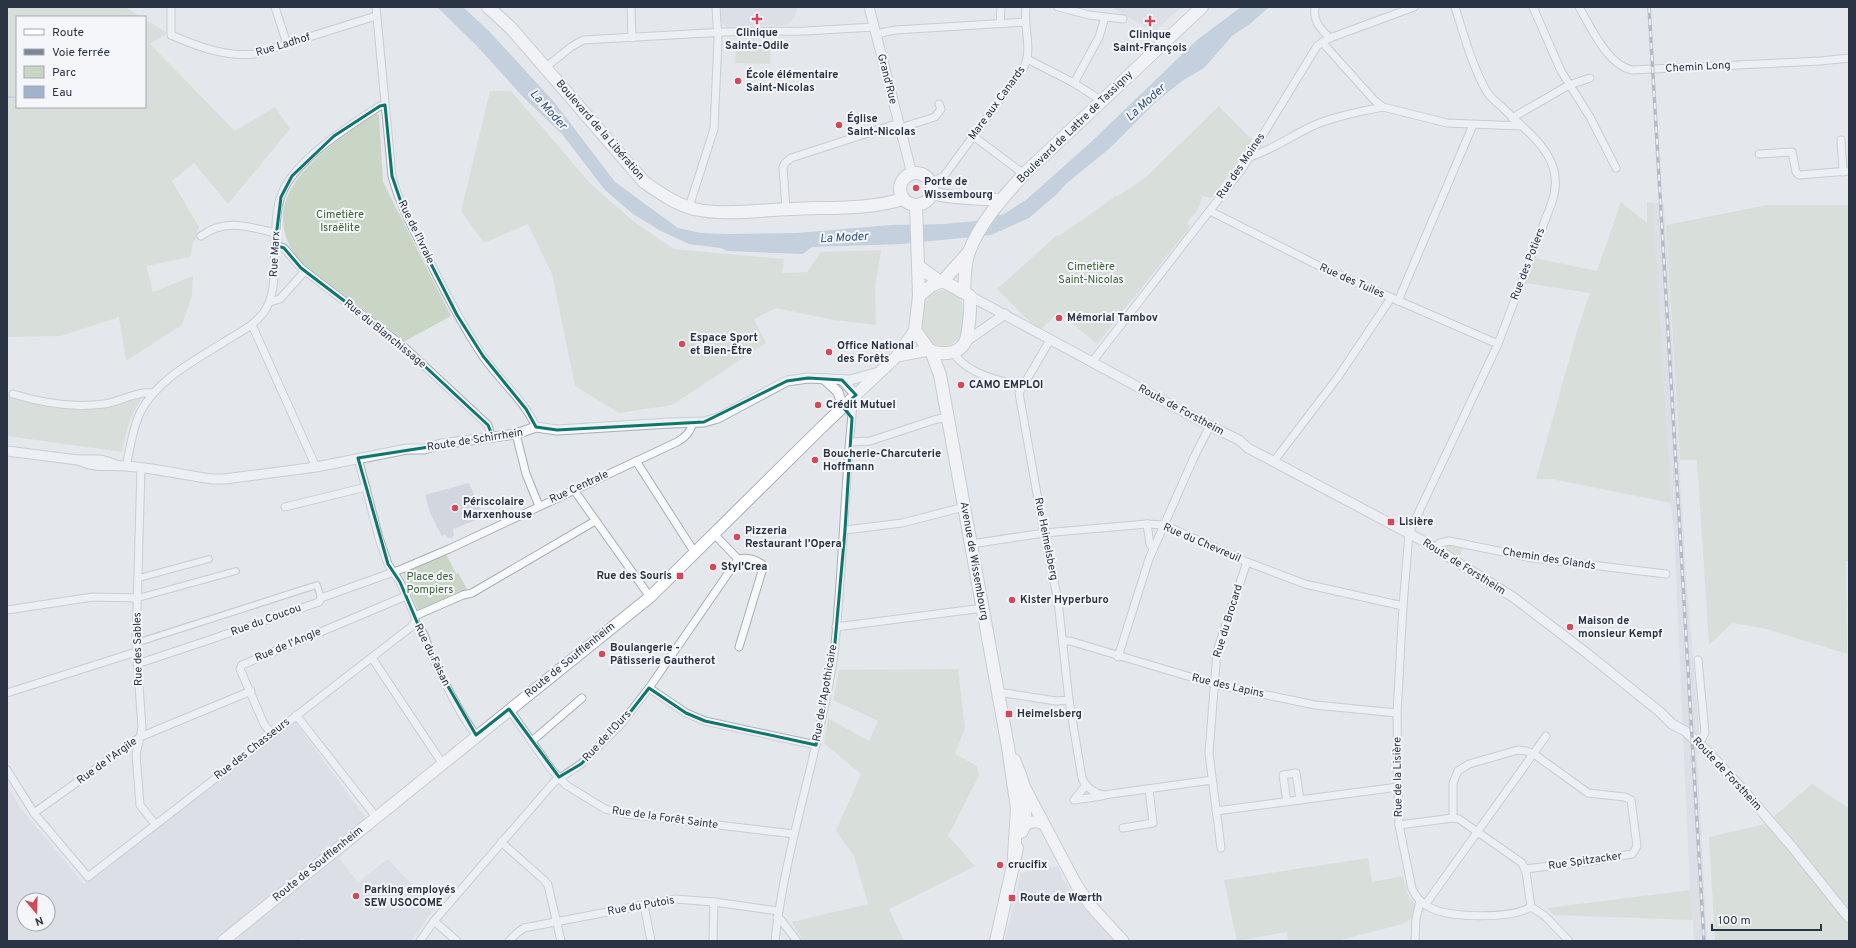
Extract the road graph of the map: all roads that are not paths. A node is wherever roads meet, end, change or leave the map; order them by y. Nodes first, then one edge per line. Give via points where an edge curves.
1 (171, 7) edge
2 (275, 7) edge
3 (376, 7) edge
4 (488, 7) edge
5 (631, 7) edge
6 (716, 7) edge
7 (869, 7) edge
8 (1001, 7) edge
9 (1026, 7) edge
10 (1058, 7) edge
11 (1202, 7) edge
12 (1316, 7) edge
13 (1414, 7) edge
14 (1454, 7) edge
15 (1533, 7) edge
16 (1579, 7) edge
17 (376, 16) junction
18 (1105, 17) junction
19 (1123, 19) dead end
20 (1025, 22) junction
21 (1000, 23) junction
22 (875, 31) junction
23 (717, 32) junction
24 (632, 38) junction
25 (1330, 38) junction
26 (1322, 42) junction
27 (287, 44) junction
28 (1849, 58) edge
29 (1027, 59) junction
30 (546, 68) junction
31 (1590, 78) dead end
32 (1074, 83) junction
33 (1569, 85) junction
34 (1102, 101) junction
35 (939, 104) dead end
36 (385, 105) junction
37 (1383, 107) junction
38 (1512, 118) junction
39 (1473, 125) junction
40 (900, 126) junction
41 (1521, 126) junction
42 (973, 136) junction
43 (1841, 140) dead end
44 (1759, 154) dead end
45 (1250, 157) junction
46 (1616, 168) dead end
47 (1846, 172) edge
48 (912, 174) junction
49 (1024, 174) junction
50 (931, 188) junction
51 (903, 199) junction
52 (916, 205) junction
53 (997, 205) junction
54 (689, 207) junction
55 (786, 209) junction
56 (1210, 210) junction
57 (276, 233) junction
58 (201, 236) dead end
59 (276, 245) junction
60 (969, 251) junction
61 (918, 261) junction
62 (305, 271) junction
63 (941, 281) junction
64 (967, 294) junction
65 (919, 296) junction
66 (1394, 299) junction
67 (270, 302) junction
68 (1005, 314) junction
69 (252, 325) junction
70 (915, 330) junction
71 (1050, 340) junction
72 (965, 342) junction
73 (1498, 344) junction
74 (930, 350) junction
75 (953, 352) junction
76 (897, 356) junction
77 (1092, 362) junction
78 (879, 372) junction
79 (940, 374) junction
80 (824, 379) junction
81 (842, 380) junction
82 (1020, 389) junction
83 (152, 393) junction
84 (13, 394) dead end
85 (850, 401) junction
86 (947, 417) junction
87 (693, 423) junction
88 (1210, 426) junction
89 (536, 427) junction
90 (516, 434) junction
91 (491, 437) junction
92 (850, 442) junction
93 (7, 451) edge
94 (358, 458) junction
95 (636, 461) junction
96 (1274, 461) junction
97 (124, 463) junction
98 (141, 468) junction
99 (316, 468) junction
100 (366, 487) junction
101 (574, 490) junction
102 (539, 506) junction
103 (964, 506) junction
104 (285, 507) dead end
105 (595, 521) junction
106 (1147, 524) junction
107 (1164, 525) junction
108 (845, 530) junction
109 (1044, 533) junction
110 (714, 534) junction
111 (1409, 534) junction
112 (971, 544) junction
113 (1434, 548) junction
114 (1154, 549) junction
115 (695, 553) junction
116 (209, 559) dead end
117 (738, 559) junction
118 (1247, 562) junction
119 (236, 571) dead end
120 (392, 572) junction
121 (1666, 574) dead end
122 (139, 578) junction
123 (406, 596) junction
124 (650, 597) junction
125 (138, 598) junction
126 (321, 598) junction
127 (1403, 606) junction
128 (983, 608) junction
129 (7, 610) edge
130 (415, 619) junction
131 (836, 627) junction
132 (1063, 641) junction
133 (136, 643) junction
134 (739, 647) dead end
135 (136, 652) junction
136 (1118, 657) junction
137 (372, 658) junction
138 (1698, 660) dead end
139 (137, 664) junction
140 (1214, 684) junction
141 (649, 688) junction
142 (251, 691) junction
143 (998, 692) junction
144 (7, 693) edge
145 (582, 698) dead end
146 (1069, 700) junction
147 (509, 709) junction
148 (1397, 713) junction
149 (296, 715) junction
150 (272, 734) junction
151 (476, 735) junction
152 (1546, 736) dead end
153 (140, 737) junction
154 (532, 741) junction
155 (1699, 744) junction
156 (816, 745) junction
157 (1008, 747) junction
158 (1534, 754) junction
159 (442, 763) junction
160 (7, 770) edge
161 (559, 777) junction
162 (1212, 780) junction
163 (1086, 785) junction
164 (1398, 787) junction
165 (1025, 788) junction
166 (1149, 789) junction
167 (1104, 795) junction
168 (1300, 800) junction
169 (1286, 802) junction
170 (1216, 811) junction
171 (1023, 812) junction
172 (34, 813) junction
173 (376, 817) junction
174 (1453, 818) junction
175 (1042, 821) junction
176 (155, 824) junction
177 (1399, 825) junction
178 (1123, 828) dead end
179 (1479, 831) junction
180 (1022, 832) junction
181 (794, 834) junction
182 (501, 842) junction
183 (1221, 848) dead end
184 (1014, 856) junction
185 (1525, 869) junction
186 (714, 902) junction
187 (1423, 903) junction
188 (644, 905) junction
189 (1531, 907) junction
190 (778, 914) junction
191 (1849, 918) edge
192 (434, 921) junction
193 (556, 921) junction
194 (1119, 940) edge
195 (223, 941) edge
196 (420, 941) edge
197 (457, 941) edge
198 (509, 941) edge
199 (561, 941) edge
200 (650, 941) edge
201 (712, 941) edge
202 (775, 941) edge
203 (797, 941) edge
204 (996, 941) edge
205 (1415, 941) edge
206 (1568, 941) edge

1 - 27 street, Rue Ladhof via 172,35 197,46 237,56 255,54
2 - 27 street
3 - 17 street, Rue de l'Ivraie
4 - 30 main road, Boulevard de la Libération via 511,28
5 - 24 street
6 - 23 street
7 - 22 street, Grand'Rue
8 - 21 street
9 - 20 street, Mare aux Canards
10 - 18 street
11 - 34 main road, Boulevard de Lattre de Tassigny
12 - 25 street via 1318,26
13 - 25 street, Rue des Moines
14 - 38 street, Rue des Potiers via 1480,79 1489,94
15 - 33 street
16 - 28 street, Chemin Long via 1610,56 1632,70
17 - 27 street, Rue Ladhof
17 - 36 street, Rue de l'Ivraie
18 - 19 street
18 - 32 street via 1098,37
20 - 21 street
20 - 29 street, Mare aux Canards
21 - 22 street
22 - 23 street
22 - 40 street, Grand'Rue
23 - 24 street
23 - 54 street via 714,128
24 - 30 street via 583,40
25 - 26 street, Rue des Moines
26 - 37 street
26 - 45 street, Rue des Moines via 1314,51
29 - 32 street
29 - 42 street, Mare aux Canards via 1024,68
30 - 54 main road, Boulevard de la Libération via 644,182 666,198
31 - 33 street
32 - 34 street
33 - 38 street
33 - 46 street via 1590,116
34 - 49 main road, Boulevard de Lattre de Tassigny
35 - 40 street via 941,110 934,117
36 - 57 street, Rue Marx via 334,136 292,176 281,197
36 - 89 street, Rue de l'Ivraie via 392,176 404,211 457,315 483,356 526,409
37 - 39 street via 1440,122
37 - 45 street via 1322,123
38 - 41 street, Rue des Potiers
39 - 41 street
39 - 66 street
40 - 48 street, Grand'Rue
40 - 55 street via 791,158 783,167
41 - 73 street, Rue des Potiers via 1548,154 1554,170 1556,188
42 - 49 street
42 - 50 street, Mare aux Canards via 944,176
43 - 47 street
44 - 47 street via 1792,152 1799,175
45 - 56 street, Rue des Moines
48 - 50 main road via 923,175
48 - 51 main road via 903,179 901,184
49 - 53 main road, Boulevard de Lattre de Tassigny
50 - 52 main road via 926,202
50 - 53 main road via 951,198 979,198
51 - 52 main road via 911,205
51 - 55 main road, Boulevard de la Libération via 877,205
52 - 61 main road
53 - 60 main road, Boulevard de Lattre de Tassigny
54 - 55 main road, Boulevard de la Libération via 729,213
56 - 66 street, Rue des Tuiles via 1323,268
56 - 77 street, Rue des Moines
57 - 58 street via 239,224 213,228
57 - 59 street, Rue Marx
59 - 62 street, Rue du Blanchissage via 284,248
59 - 67 street, Rue Marx via 274,284
60 - 63 main road
60 - 64 main road via 965,270
61 - 63 main road
61 - 65 main road
62 - 67 street via 280,299
62 - 91 street, Rue du Blanchissage via 401,344 488,425
63 - 64 main road
63 - 65 main road
64 - 68 street, Route de Forstheim
64 - 72 main road via 971,306
65 - 70 main road
66 - 73 street, Rue des Tuiles
66 - 96 street via 1338,378
67 - 69 street, Rue Marx
68 - 71 street, Route de Forstheim
68 - 72 street
69 - 83 street, Rue Marx via 162,383
69 - 99 street
70 - 74 main road
70 - 76 main road, Route de Soufflenheim
71 - 77 street, Route de Forstheim
71 - 82 street
72 - 75 main road
73 - 111 street, Rue des Potiers
74 - 75 main road
74 - 76 main road
74 - 79 main road, Avenue de Wissembourg
75 - 79 main road
75 - 82 street via 960,363 972,371
76 - 78 main road, Route de Soufflenheim
77 - 88 street, Route de Forstheim
78 - 81 street, Route de Schirrhein
78 - 85 main road, Route de Soufflenheim
79 - 86 main road, Avenue de Wissembourg
80 - 81 street, Route de Schirrhein
80 - 85 street
80 - 87 street, Route de Schirrhein via 787,381 718,418
81 - 85 street
82 - 109 street, Rue Heimelsberg via 1019,398
83 - 84 street via 145,392 105,404 81,406 45,402
83 - 97 street, Rue Marx via 140,412
85 - 92 street, Rue de l'Apothicaire via 853,405
85 - 110 main road, Route de Soufflenheim
86 - 92 street via 870,442
86 - 103 main road, Avenue de Wissembourg
87 - 89 street, Route de Schirrhein via 670,422 557,430
87 - 95 street, Rue Centrale via 684,438
88 - 96 street, Route de Forstheim
88 - 107 street
89 - 90 street, Route de Schirrhein
90 - 91 street, Route de Schirrhein
90 - 102 street via 526,474
91 - 94 street, Route de Schirrhein
92 - 108 street, Rue de l'Apothicaire
93 - 97 street, Route de Schirrhein
94 - 99 street, Route de Schirrhein
94 - 100 street, Rue du Faisan
95 - 101 street, Rue Centrale
95 - 115 street
96 - 111 street, Route de Forstheim
97 - 98 street, Route de Schirrhein
98 - 99 street, Route de Schirrhein via 212,479
98 - 122 street, Rue des Sables
100 - 104 street
100 - 120 street, Rue du Faisan via 379,538
101 - 102 street, Rue Centrale
101 - 105 street
102 - 120 street, Rue Centrale via 449,549
103 - 108 street via 902,522
103 - 112 main road, Avenue de Wissembourg
105 - 124 street
105 - 130 street, Rue des Chasseurs via 472,594 463,595
106 - 107 street, Rue du Chevreuil
106 - 109 street, Rue du Chevreuil
106 - 114 street via 1150,544
107 - 114 street
107 - 118 street, Rue du Chevreuil
108 - 131 street, Rue de l'Apothicaire
109 - 112 street, Rue du Chevreuil
109 - 132 street, Rue Heimelsberg via 1058,601
110 - 115 main road, Route de Soufflenheim
110 - 117 street
111 - 113 street, Route de Forstheim
111 - 127 street, Rue de la Lisière
112 - 128 main road, Avenue de Wissembourg
113 - 121 street, Chemin des Glands via 1449,541 1533,558
113 - 155 street, Route de Forstheim via 1513,597
114 - 136 street
115 - 124 main road, Route de Soufflenheim
116 - 122 street
117 - 134 street via 758,561 763,568
117 - 141 street, Rue de l'Ours
118 - 127 street, Rue du Chevreuil via 1305,584
118 - 140 street, Rue du Brocard via 1217,651
119 - 125 street
120 - 123 street, Rue du Faisan
120 - 126 street, Rue du Coucou
122 - 125 street, Rue des Sables
123 - 130 street, Rue du Faisan
123 - 142 street, Rue de l'Angle via 242,665 240,669
124 - 147 main road, Route de Soufflenheim
125 - 129 street via 93,597
125 - 133 street, Rue des Sables
126 - 133 street via 317,585
126 - 139 street, Rue du Coucou via 319,602
127 - 148 street, Rue de la Lisière
128 - 131 street
128 - 143 main road, Avenue de Wissembourg
130 - 137 street, Rue des Chasseurs
130 - 151 street, Rue du Faisan via 434,662
131 - 156 street, Rue de l'Apothicaire via 832,665
132 - 136 street, Rue des Lapins
132 - 146 street, Rue Heimelsberg
133 - 135 street, Rue des Sables
135 - 139 street, Rue des Sables
135 - 144 street
136 - 140 street, Rue des Lapins
137 - 149 street, Rue des Chasseurs
137 - 159 street
138 - 155 street via 1705,733
139 - 153 street, Rue des Sables via 142,728
140 - 148 street, Rue des Lapins via 1315,705
140 - 162 street, Rue du Brocard via 1209,753
141 - 156 street via 686,713 704,721
141 - 161 street, Rue de l'Ours via 611,734 580,764
142 - 150 street, Rue de l'Angle via 264,724
142 - 153 street, Rue de l'Argile
143 - 146 street via 1056,701
143 - 157 main road, Avenue de Wissembourg
145 - 154 street
146 - 163 street, Rue Heimelsberg via 1082,778
147 - 151 main road, Route de Soufflenheim
147 - 154 street, Rue de la Forêt Sainte
148 - 164 street, Rue de la Lisière
149 - 150 street, Rue des Chasseurs
149 - 173 street
150 - 176 street, Rue des Chasseurs
151 - 159 main road, Route de Soufflenheim
152 - 158 street
153 - 172 street, Rue de l'Argile
153 - 176 street, Rue des Sables via 136,754 140,805
154 - 161 street, Rue de la Forêt Sainte
155 - 191 street, Route de Forstheim via 1745,792
156 - 181 street, Rue de l'Apothicaire
157 - 165 main road, Avenue de Wissembourg
157 - 171 main road, Avenue de Wissembourg via 1012,776
158 - 174 street, Rue Spitzacker via 1515,750 1461,768 1454,780
158 - 179 street
158 - 185 street, Rue Spitzacker via 1588,793 1630,799 1637,846 1634,852 1625,856
159 - 173 main road, Route de Soufflenheim
160 - 172 street
161 - 181 street, Rue de la Forêt Sainte via 579,795 605,809 627,814
161 - 182 street, Rue de l'Ours
162 - 166 street
162 - 170 street, Rue du Brocard
163 - 167 street via 1096,793
163 - 167 street via 1074,800
164 - 168 street
164 - 177 street, Rue de la Lisière
165 - 171 main road, Avenue de Wissembourg
165 - 175 main road
166 - 167 street
166 - 178 street via 1152,823
168 - 169 street
168 - 169 street via 1296,773 1283,775
169 - 170 street
170 - 183 street, Rue du Brocard
171 - 175 main road
171 - 180 main road, Avenue de Wissembourg
171 - 184 main road, Avenue de Wissembourg
172 - 176 street, Rue des Chasseurs via 88,877
173 - 195 main road, Route de Soufflenheim
174 - 177 street
174 - 179 street via 1465,821
175 - 180 main road via 1030,822 1025,825
175 - 194 main road via 1077,886
177 - 187 street, Rue de la Lisière via 1410,884
179 - 185 street via 1520,861
179 - 187 street
180 - 184 main road, Avenue de Wissembourg
181 - 190 street, Rue de l'Apothicaire
182 - 192 street, Rue de l'Ours
182 - 193 street via 544,880 550,891
184 - 204 main road, Avenue de Wissembourg
185 - 189 street
186 - 188 street, Rue du Putois via 675,899
186 - 190 street, Rue du Putois
186 - 201 street
187 - 189 street via 1441,912 1477,915 1516,913
187 - 205 street via 1416,920
188 - 193 street, Rue du Putois
188 - 200 street
189 - 206 street via 1544,916
190 - 202 street, Rue de l'Apothicaire
190 - 203 street
192 - 196 street, Rue de l'Ours
192 - 197 street
193 - 198 street, Rue du Putois via 524,928
193 - 199 street

